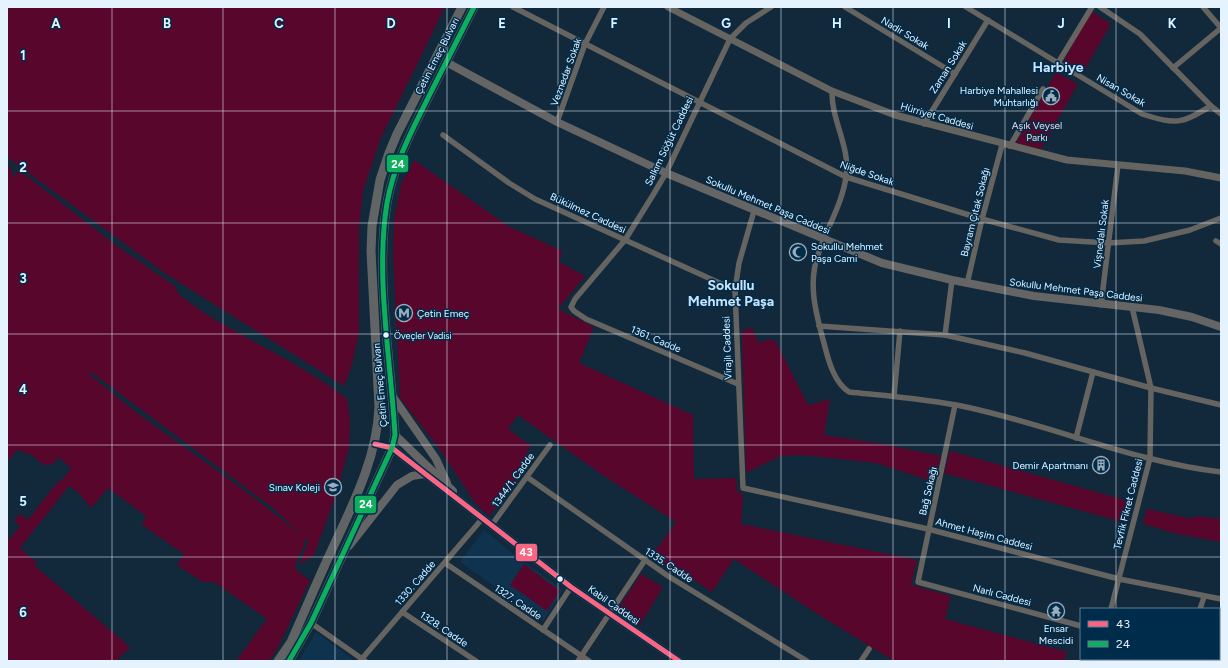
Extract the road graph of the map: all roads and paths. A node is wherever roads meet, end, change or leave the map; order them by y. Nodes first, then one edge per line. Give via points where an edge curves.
1 (462, 7) edge
2 (474, 7) edge
3 (513, 7) edge
4 (604, 7) edge
5 (668, 7) edge
6 (771, 7) edge
7 (845, 7) edge
8 (966, 7) edge
9 (1092, 7) edge
10 (1100, 7) edge
11 (1203, 7) edge
12 (988, 20) junction
13 (1221, 28) edge
14 (730, 39) junction
15 (584, 44) junction
16 (436, 57) junction
17 (446, 62) junction
18 (1058, 63) junction
19 (1173, 68) junction
20 (955, 74) junction
21 (1043, 89) dead end
22 (832, 91) junction
23 (698, 102) junction
24 (1211, 106) junction
25 (1221, 114) edge
26 (557, 122) junction
27 (924, 124) junction
28 (443, 135) dead end
29 (1002, 145) junction
30 (1010, 146) junction
31 (1118, 165) junction
32 (666, 173) junction
33 (846, 177) junction
34 (1221, 178) edge
35 (754, 211) junction
36 (1221, 218) edge
37 (982, 219) junction
38 (625, 240) junction
39 (824, 240) junction
40 (1109, 243) junction
41 (952, 280) junction
42 (967, 284) junction
43 (735, 290) junction
44 (1101, 305) junction
45 (571, 307) joint
46 (1132, 307) junction
47 (819, 326) junction
48 (1221, 326) edge
49 (900, 331) junction
50 (945, 334) junction
51 (1093, 372) junction
52 (738, 384) junction
53 (1151, 388) junction
54 (894, 396) junction
55 (393, 397) junction
56 (955, 405) junction
57 (1221, 405) edge
58 (378, 430) junction
59 (395, 435) junction
60 (1076, 438) junction
61 (375, 444) junction
62 (550, 445) dead end
63 (392, 448) junction
64 (1150, 458) junction
65 (1221, 472) edge
66 (425, 474) junction
67 (527, 477) junction
68 (449, 487) junction
69 (743, 488) joint
70 (482, 519) junction
71 (491, 526) junction
72 (928, 529) junction
73 (344, 553) junction
74 (645, 560) junction
75 (445, 562) junction
76 (1119, 579) junction
77 (918, 582) joint
78 (571, 587) junction
79 (1204, 597) junction
80 (1219, 600) edge
81 (1111, 608) edge
82 (1200, 608) edge
83 (402, 612) junction
84 (609, 614) junction
85 (311, 623) junction
86 (1080, 626) edge
87 (543, 630) junction
88 (869, 649) dead end
89 (579, 658) edge
90 (362, 660) edge
91 (278, 661) edge
92 (289, 661) edge
93 (476, 661) edge
94 (589, 661) edge
95 (679, 661) edge
96 (807, 661) edge
97 (861, 661) edge

1 - 16 main road, Çetin Emeç Bulvarı
2 - 17 main road, Çetin Emeç Bulvarı
3 - 15 street, Niğde Sokak
4 - 15 street, Veznedar Sokak
5 - 14 street, Hürriyet Caddesi
6 - 14 street, Salkım Söğüt Caddesi via 746,23
7 - 20 street, Nadir Sokak
8 - 12 street, Nisan Sokak
9 - 18 street
10 - 19 street via 1140,34
11 - 13 street
12 - 18 street, Nisan Sokak
12 - 20 street, Zaman Sokak
13 - 19 street
14 - 22 street, Hürriyet Caddesi
14 - 23 street, Salkım Söğüt Caddesi
15 - 23 street, Niğde Sokak
15 - 26 street, Veznedar Sokak
16 - 17 main road
16 - 58 main road, Çetin Emeç Bulvarı via 389,153 375,203 371,251
17 - 26 main road, Sokullu Mehmet Paşa Caddesi
17 - 55 main road, Çetin Emeç Bulvarı via 403,150 388,201 384,231 384,273
18 - 24 street, Nisan Sokak via 1142,114 1159,119 1184,121
19 - 24 street
20 - 27 street, Zaman Sokak
21 - 30 street
22 - 27 street, Hürriyet Caddesi
22 - 33 street via 832,101 846,157
23 - 32 street, Salkım Söğüt Caddesi
23 - 33 street, Niğde Sokak
24 - 25 street
26 - 32 main road, Sokullu Mehmet Paşa Caddesi
27 - 29 street, Hürriyet Caddesi
28 - 38 street, Bükülmez Caddesi via 526,194
29 - 30 street, Hürriyet Caddesi
29 - 37 street, Bayram Çıtak Sokağı
30 - 31 street, Hürriyet Caddesi via 1067,160
31 - 34 street, Hürriyet Caddesi via 1184,171
31 - 40 street, Vişnedalı Sokak
32 - 35 main road, Sokullu Mehmet Paşa Caddesi
32 - 38 street, Salkım Söğüt Caddesi
33 - 37 street, Niğde Sokak
33 - 39 street
35 - 39 main road, Sokullu Mehmet Paşa Caddesi
35 - 43 street, Virajlı Caddesi via 739,262
36 - 40 street, Niğde Sokak via 1190,230 1144,241
37 - 40 street, Niğde Sokak via 1059,240
37 - 42 street, Bayram Çıtak Sokağı
38 - 43 street, Bükülmez Caddesi
38 - 45 street, Salkım Söğüt Caddesi
39 - 41 main road, Sokullu Mehmet Paşa Caddesi via 882,263
39 - 47 street via 814,268 813,288
40 - 44 street, Vişnedalı Sokak
41 - 42 main road, Sokullu Mehmet Paşa Caddesi
41 - 50 street
42 - 44 main road, Sokullu Mehmet Paşa Caddesi
43 - 52 street, Virajlı Caddesi
44 - 46 main road, Sokullu Mehmet Paşa Caddesi
45 - 52 street, 1361. Cadde via 586,319
46 - 48 main road, Sokullu Mehmet Paşa Caddesi via 1192,317
46 - 53 street, Tevfik Fikret Caddesi
47 - 49 street
47 - 54 street via 828,358 836,377 845,389 849,392
49 - 50 street
49 - 54 street
50 - 51 street
51 - 53 street
51 - 60 street
52 - 69 street, Virajlı Caddesi
53 - 57 street
53 - 64 street, Tevfik Fikret Caddesi
54 - 56 street
55 - 59 main road, Çetin Emeç Bulvarı
55 - 68 main road via 436,459
56 - 60 street
56 - 72 street, Bağ Sokağı
58 - 59 main road
58 - 61 main road, Çetin Emeç Bulvarı
59 - 63 main road, Çetin Emeç Bulvarı
59 - 68 main road, Kabil Caddesi
60 - 64 street
61 - 63 main road
61 - 91 main road, Çetin Emeç Bulvarı via 355,500 291,642
62 - 67 street, 1344/1. Cadde
63 - 66 main road, Kabil Caddesi
63 - 73 main road, Çetin Emeç Bulvarı
64 - 65 street
64 - 76 street, Tevfik Fikret Caddesi
66 - 70 main road, Kabil Caddesi
66 - 73 main road via 412,476 397,485
67 - 71 street, 1344/1. Cadde
67 - 74 street, 1335. Cadde
68 - 70 main road, Kabil Caddesi
69 - 72 street, Ahmet Haşim Caddesi
70 - 71 main road, Kabil Caddesi
70 - 75 street, 1330. Cadde
71 - 78 main road, Kabil Caddesi
72 - 76 street, Ahmet Haşim Caddesi
72 - 77 street, Bağ Sokağı
73 - 85 main road, Çetin Emeç Bulvarı
74 - 84 street
74 - 96 street, 1335. Cadde
75 - 83 street, 1330. Cadde
75 - 87 street, 1327. Cadde
76 - 79 street, Ahmet Haşim Caddesi
76 - 81 street, Tevfik Fikret Caddesi
77 - 86 street, Narlı Caddesi
78 - 84 main road, Kabil Caddesi
78 - 87 street
79 - 80 street, Ahmet Haşim Caddesi
79 - 82 street
83 - 90 street, 1330. Cadde
83 - 93 street, 1328. Cadde
84 - 89 street
84 - 95 main road, Kabil Caddesi
85 - 90 street
85 - 92 main road, Çetin Emeç Bulvarı
87 - 89 street, 1327. Cadde
88 - 97 street
89 - 94 street, 1327. Cadde

